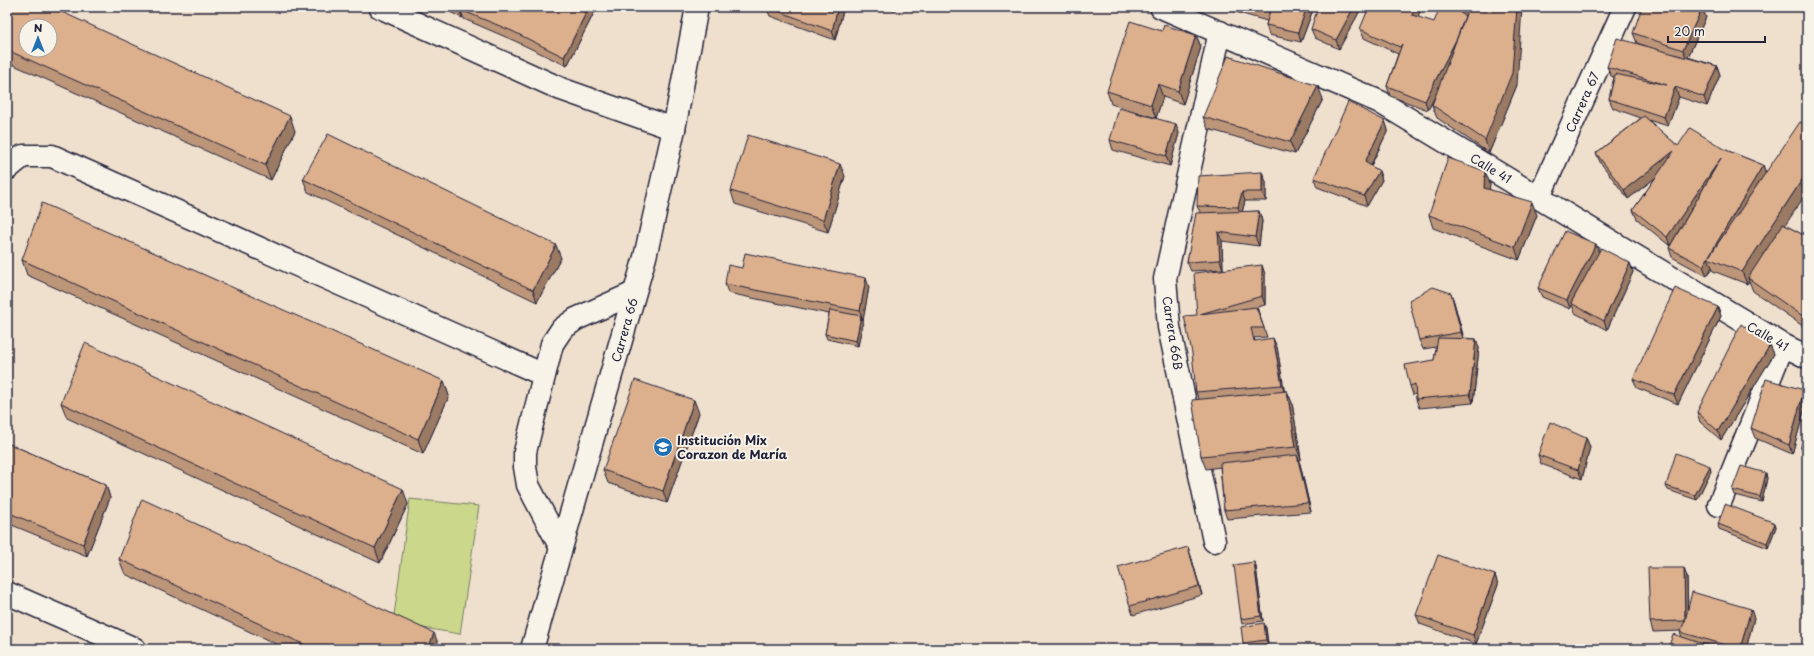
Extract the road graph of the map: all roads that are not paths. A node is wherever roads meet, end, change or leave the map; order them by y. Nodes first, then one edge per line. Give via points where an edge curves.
1 (380, 7) edge
2 (697, 7) edge
3 (1625, 7) edge
4 (1165, 8) edge
5 (1220, 32) junction
6 (674, 129) junction
7 (7, 169) edge
8 (1539, 197) junction
9 (634, 293) junction
10 (1783, 345) junction
11 (1807, 357) edge
12 (544, 375) junction
13 (1719, 506) dead end
14 (1214, 541) dead end
15 (561, 548) junction
16 (7, 593) edge
17 (135, 649) edge
18 (532, 649) edge

1 - 6 street via 561,89
2 - 6 street, Carrera 66
3 - 8 street, Carrera 67
4 - 5 street, Calle 41
5 - 8 street, Calle 41 via 1380,102
5 - 14 street, Carrera 66B via 1165,279 1169,328
6 - 9 street, Carrera 66 via 645,257
7 - 12 street via 23,156 52,156
8 - 10 street, Calle 41
9 - 12 street via 576,319 562,329 552,344
9 - 15 street, Carrera 66
10 - 11 street, Calle 41
10 - 13 street
12 - 15 street via 525,452 525,467 528,485
15 - 18 street, Carrera 66
16 - 17 street

